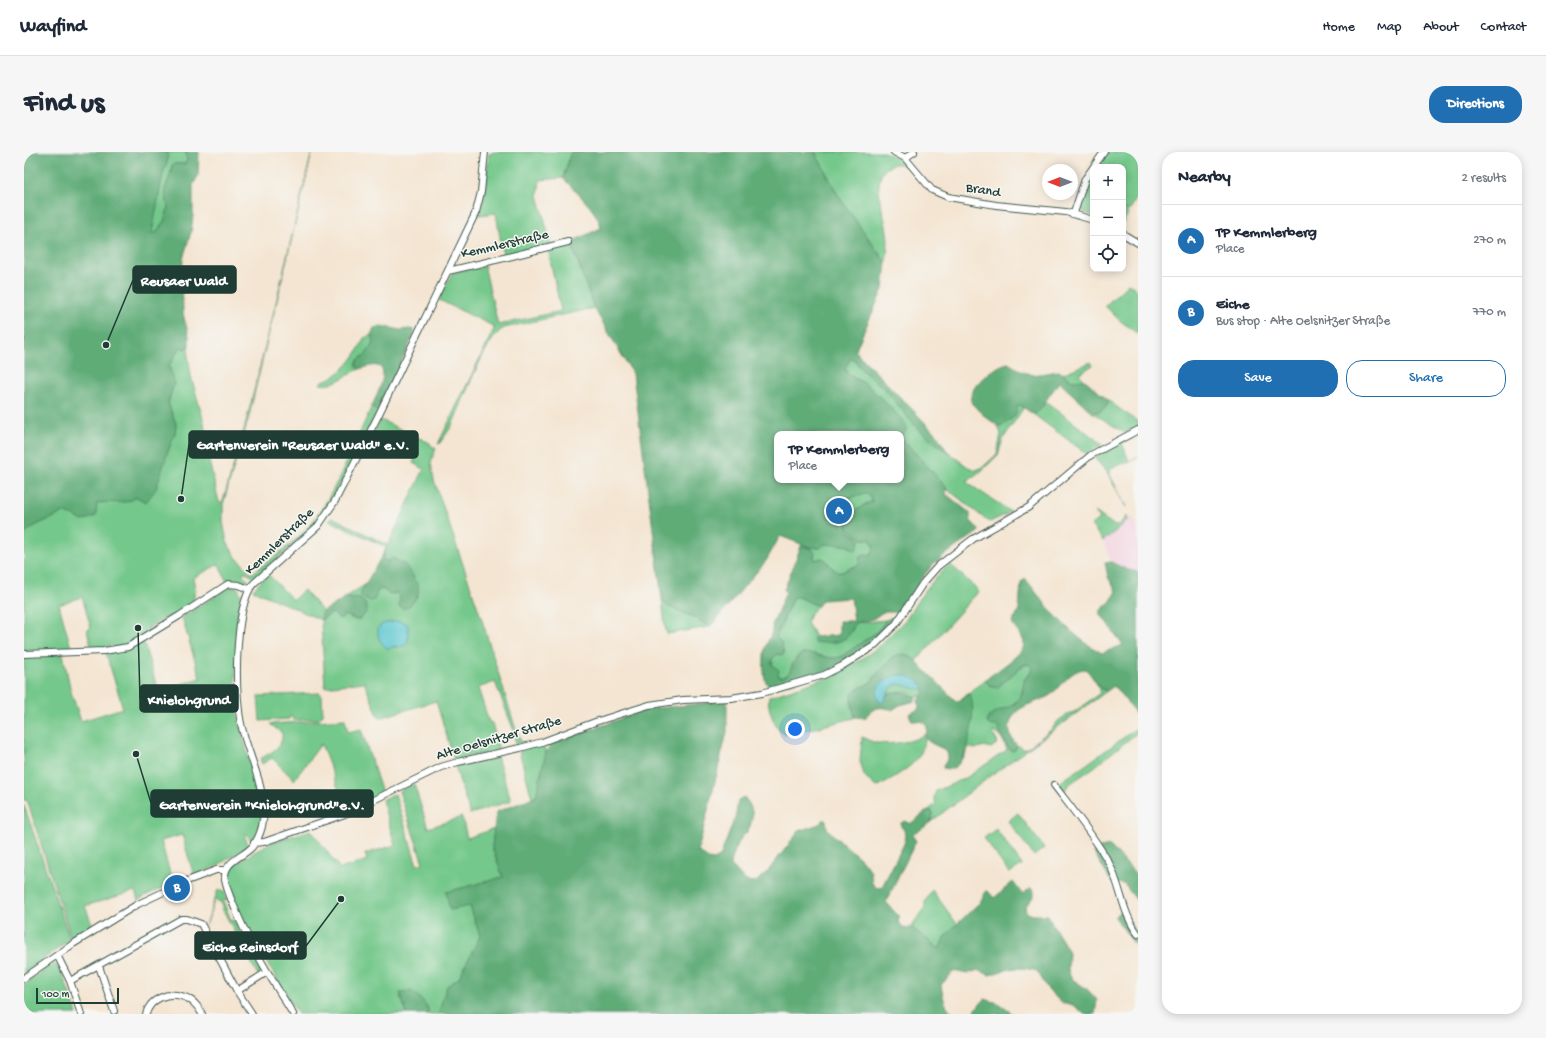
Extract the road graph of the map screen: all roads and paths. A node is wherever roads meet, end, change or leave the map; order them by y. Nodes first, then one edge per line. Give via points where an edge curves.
1 (485, 152) edge
2 (894, 152) edge
3 (914, 152) edge
4 (1104, 152) edge
5 (905, 158) junction
6 (1074, 213) junction
7 (1090, 219) edge
8 (1126, 236) edge
9 (568, 242) dead end
10 (1138, 243) edge
11 (448, 271) junction
12 (1138, 430) edge
13 (249, 589) junction
14 (24, 654) edge
15 (1054, 785) dead end
16 (254, 843) junction
17 (226, 870) junction
18 (1138, 934) edge
19 (57, 955) junction
20 (99, 966) junction
21 (267, 972) junction
22 (24, 978) edge
23 (70, 981) junction
24 (238, 991) junction
25 (114, 1011) dead end
26 (82, 1014) edge
27 (146, 1014) edge
28 (202, 1014) edge
29 (252, 1014) edge
30 (293, 1014) edge

1 - 11 street, Kemmlerstraße via 476,212
2 - 5 street, Brand
3 - 5 street
4 - 6 street via 1085,179
5 - 6 street, Brand via 932,190 948,197
6 - 7 street, Brand
8 - 10 street
9 - 11 street, Kemmlerstraße
11 - 13 street, Kemmlerstraße via 378,416 327,513 306,538 258,578
12 - 16 street, Alte Oelsnitzer Straße via 1091,455 1029,507 973,539 938,566 923,583 896,624 874,646 824,675 749,696 649,705 528,746 458,762 345,814
13 - 14 street via 228,584 128,647 104,651
13 - 16 street, Kemmlerstraße via 244,600 240,624 238,695 242,729 263,803 263,822
15 - 18 street via 1109,864 1131,925
16 - 17 street, Kemmlerstraße via 231,862
17 - 19 street via 216,870 187,881 138,904
17 - 21 street via 225,879 231,898 250,942
19 - 22 street
19 - 23 street
20 - 23 street
20 - 24 street via 181,919 187,919 201,924
20 - 25 street
21 - 24 street
21 - 30 street
23 - 26 street
24 - 29 street
27 - 28 street via 156,1000 171,995 183,996 193,1002

